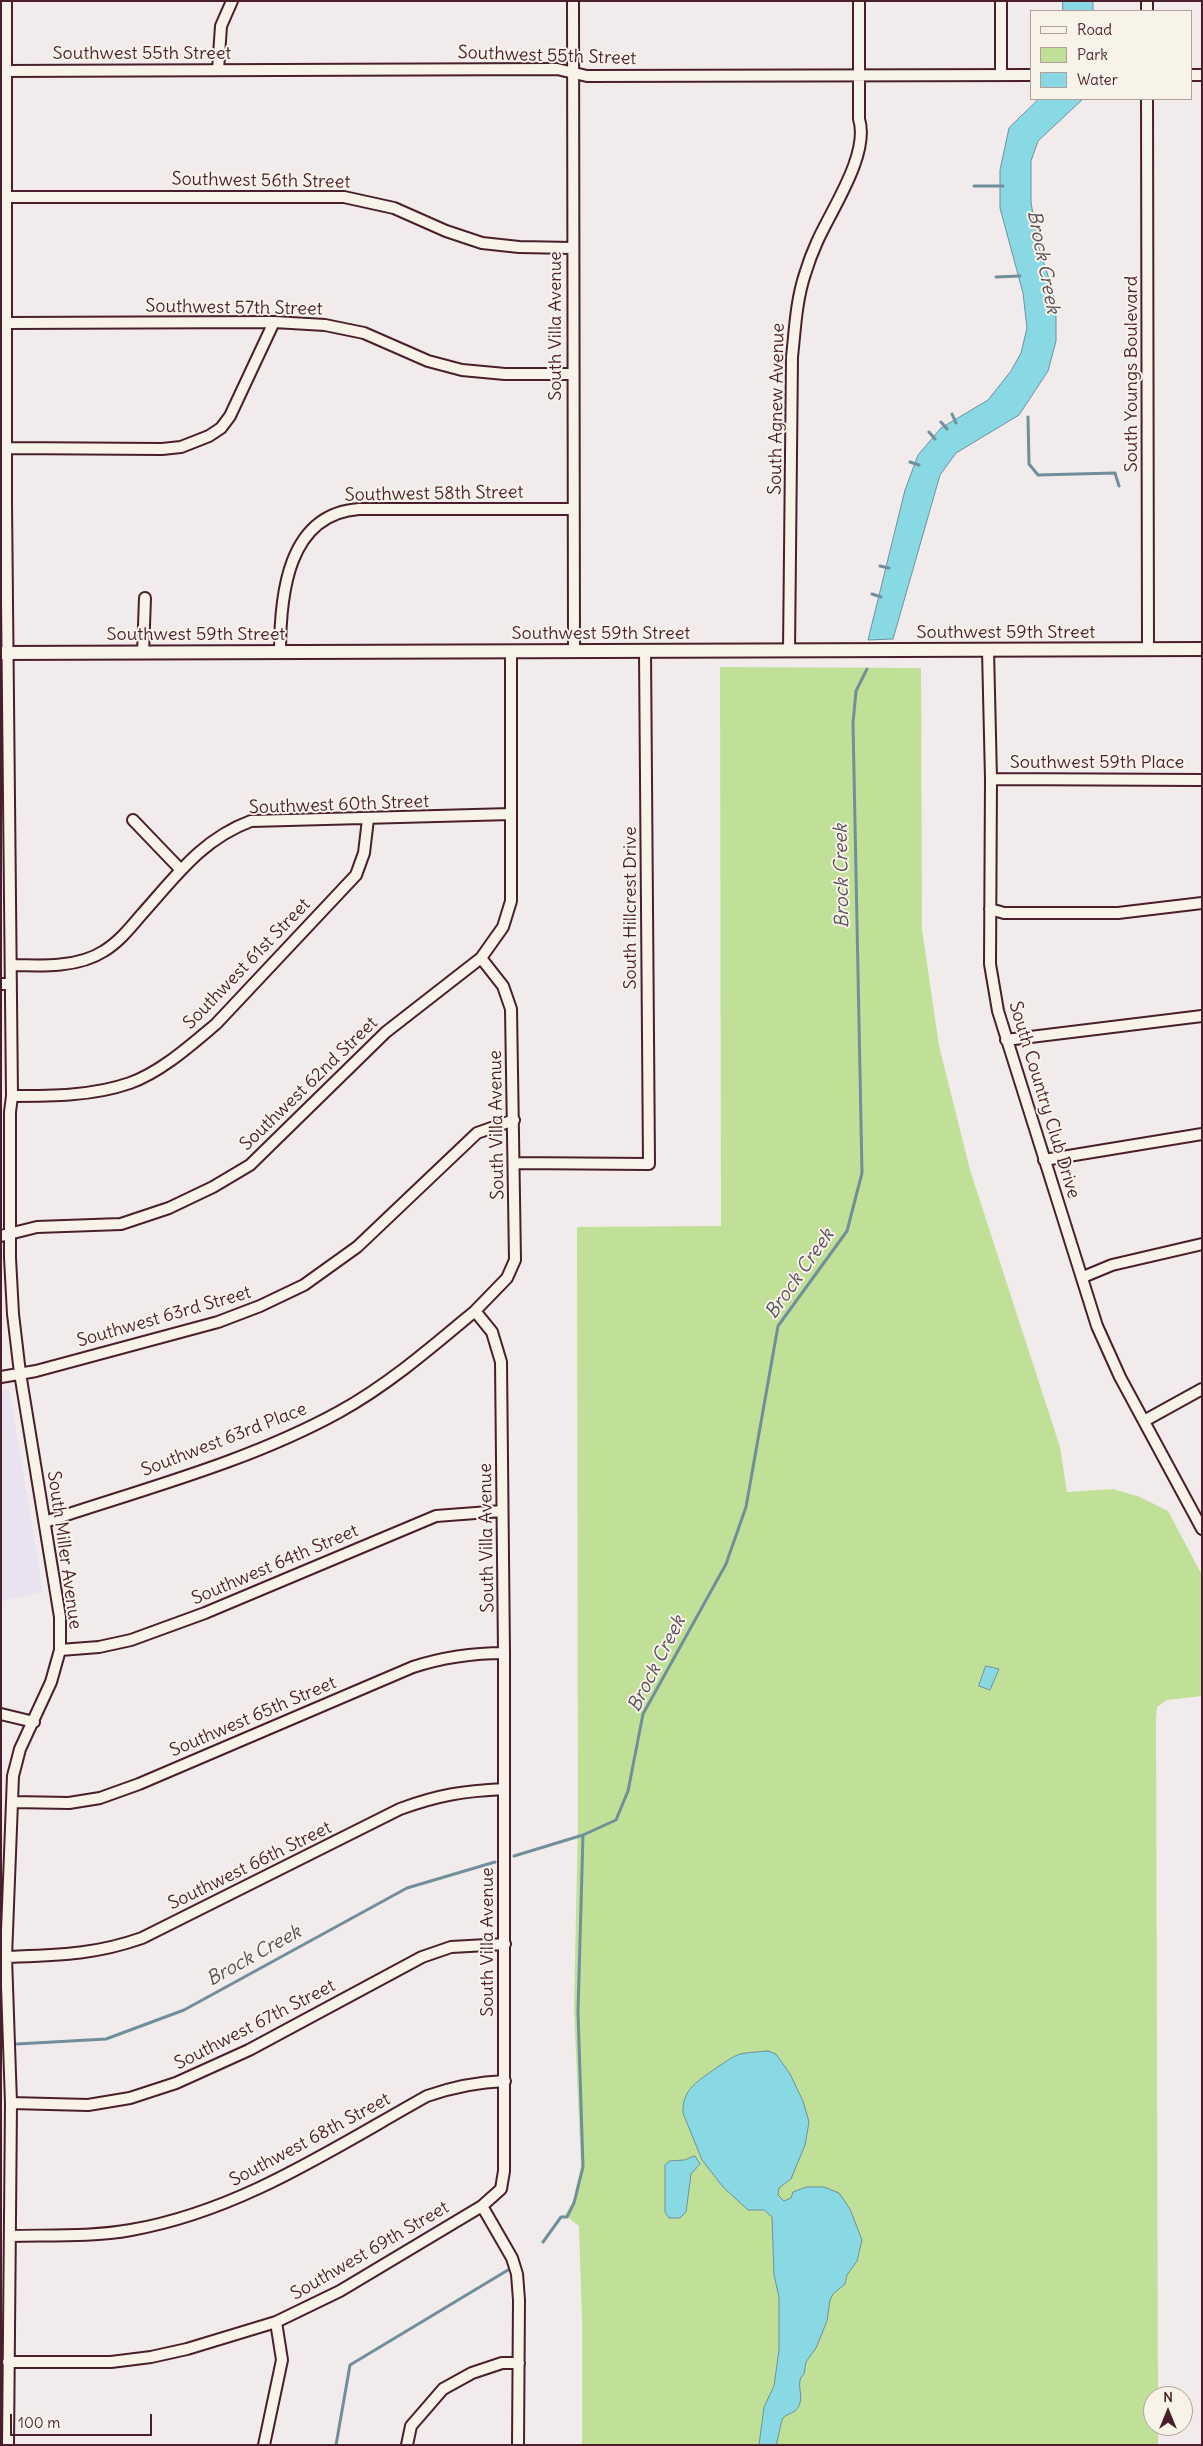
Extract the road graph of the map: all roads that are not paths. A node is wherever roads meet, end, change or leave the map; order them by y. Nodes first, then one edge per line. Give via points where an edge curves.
1 (6, 1) edge
2 (232, 1) edge
3 (573, 1) edge
4 (859, 1) edge
5 (1001, 1) edge
6 (4, 70) edge
7 (218, 70) junction
8 (573, 73) junction
9 (1030, 75) edge
10 (860, 76) junction
11 (1001, 76) junction
12 (1147, 100) edge
13 (4, 197) edge
14 (572, 248) junction
15 (274, 322) junction
16 (7, 323) junction
17 (572, 374) junction
18 (6, 448) junction
19 (573, 509) junction
20 (145, 598) dead end
21 (1148, 649) junction
22 (1202, 649) edge
23 (988, 650) junction
24 (512, 651) junction
25 (574, 651) junction
26 (645, 651) junction
27 (789, 651) junction
28 (4, 653) edge
29 (143, 653) junction
30 (280, 653) junction
31 (991, 779) junction
32 (1202, 780) edge
33 (511, 814) junction
34 (368, 819) junction
35 (133, 820) dead end
36 (6, 860) edge
37 (181, 870) junction
38 (1202, 903) edge
39 (990, 909) junction
40 (481, 958) junction
41 (11, 965) junction
42 (6, 984) edge
43 (1202, 1016) edge
44 (1006, 1040) junction
45 (12, 1096) junction
46 (6, 1112) edge
47 (514, 1120) junction
48 (1202, 1134) edge
49 (1044, 1160) junction
50 (514, 1163) junction
51 (6, 1235) edge
52 (1202, 1244) edge
53 (1083, 1277) junction
54 (475, 1311) junction
55 (20, 1373) junction
56 (1, 1377) edge
57 (1202, 1389) edge
58 (1144, 1421) junction
59 (502, 1511) junction
60 (45, 1522) junction
61 (1202, 1529) edge
62 (60, 1650) junction
63 (504, 1653) junction
64 (1, 1714) edge
65 (34, 1722) junction
66 (504, 1789) junction
67 (14, 1802) junction
68 (6, 1866) edge
69 (505, 1944) junction
70 (6, 1957) junction
71 (5, 1991) edge
72 (505, 2081) junction
73 (11, 2103) junction
74 (482, 2206) junction
75 (10, 2236) junction
76 (276, 2322) junction
77 (8, 2362) junction
78 (519, 2363) junction
79 (8, 2445) edge
80 (264, 2445) edge
81 (407, 2445) edge
82 (518, 2445) edge

1 - 6 street, South Miller Avenue
2 - 7 street via 220,26
3 - 8 street, South Villa Avenue
4 - 10 street, South Agnew Avenue
5 - 11 street
6 - 7 street, Southwest 55th Street
6 - 13 street, South Miller Avenue
7 - 8 street, Southwest 55th Street via 556,69
8 - 10 street, Southwest 55th Street via 587,76
8 - 14 street, South Villa Avenue
9 - 11 street, Southwest 55th Street
10 - 11 street, Southwest 55th Street
10 - 27 street, South Agnew Avenue via 858,118 862,129 854,164 817,242 796,310 792,357
12 - 21 street, South Youngs Boulevard
13 - 14 street, Southwest 56th Street via 344,197 394,208 482,243
13 - 16 street, South Miller Avenue
14 - 17 street, South Villa Avenue
15 - 16 street, Southwest 57th Street
15 - 17 street, Southwest 57th Street via 325,324 355,330 428,361 462,370
15 - 18 street via 230,416 221,428 195,442 162,449
16 - 18 street, South Miller Avenue
17 - 19 street, South Villa Avenue
18 - 28 street, South Miller Avenue
19 - 25 street, South Villa Avenue
19 - 30 street, Southwest 58th Street via 359,509 330,514 312,528 290,570 282,602
20 - 29 street
21 - 22 main road, Southwest 59th Street
21 - 23 main road, Southwest 59th Street
23 - 27 main road, Southwest 59th Street
23 - 31 street, South Country Club Drive
24 - 25 main road, Southwest 59th Street
24 - 30 main road, Southwest 59th Street
24 - 33 street
25 - 26 main road, Southwest 59th Street
26 - 27 main road, Southwest 59th Street
26 - 50 street, South Hillcrest Drive via 649,1164
28 - 29 main road, Southwest 59th Street
28 - 36 street, South Miller Avenue
29 - 30 main road, Southwest 59th Street
31 - 32 street, Southwest 59th Place
31 - 39 street, South Country Club Drive
33 - 34 street, Southwest 60th Street
33 - 40 street via 512,884 508,914 496,940
34 - 37 street, Southwest 60th Street via 251,821 232,828 200,849
34 - 45 street, Southwest 61st Street via 365,846 356,875 216,1024 197,1040 131,1083 91,1093
35 - 37 street
36 - 41 street, South Miller Avenue
37 - 41 street, Southwest 60th Street via 126,933 103,952 52,967
38 - 39 street via 1094,914 1004,913
39 - 44 street, South Country Club Drive via 990,964
40 - 47 street, South Villa Avenue via 503,986 511,1009
40 - 51 street, Southwest 62nd Street via 386,1032 250,1165 213,1187 169,1208 122,1224 36,1227
41 - 42 street, South Miller Avenue
42 - 45 street, South Miller Avenue
43 - 44 street
44 - 49 street, South Country Club Drive
45 - 46 street, South Miller Avenue
46 - 51 street, South Miller Avenue
47 - 50 street, South Villa Avenue
47 - 55 street, Southwest 63rd Street via 478,1133 357,1247 304,1285 218,1322
48 - 49 street
49 - 53 street, South Country Club Drive
50 - 54 street, South Villa Avenue via 515,1260 507,1278
51 - 55 street, South Miller Avenue
52 - 53 street via 1112,1265
53 - 58 street, South Country Club Drive via 1098,1326
54 - 59 street, South Villa Avenue via 492,1332 502,1362
54 - 60 street, Southwest 63rd Place via 423,1354 338,1413 266,1446 197,1472
55 - 56 street, Southwest 63rd Street
55 - 60 street, South Miller Avenue
57 - 58 street
58 - 61 street, South Country Club Drive
59 - 62 street, Southwest 64th Street via 436,1516 205,1613 132,1640
59 - 63 street, South Villa Avenue
60 - 62 street, South Miller Avenue via 60,1617
62 - 65 street, South Miller Avenue
63 - 66 street, South Villa Avenue
63 - 67 street, Southwest 65th Street via 468,1653 413,1666 100,1798 69,1803
64 - 65 street
65 - 67 street, South Miller Avenue via 20,1750 13,1776
66 - 69 street, South Villa Avenue
66 - 70 street, Southwest 66th Street via 469,1790 436,1796 400,1809 142,1938 111,1949
67 - 68 street, South Miller Avenue
68 - 70 street, South Miller Avenue
69 - 72 street, South Villa Avenue
69 - 73 street, Southwest 67th Street via 450,1947 422,1957 249,2050 176,2083 130,2098 88,2106
70 - 71 street, South Miller Avenue
71 - 73 street, South Miller Avenue
72 - 74 street, South Villa Avenue via 504,2172 500,2189
72 - 75 street, Southwest 68th Street via 479,2082 427,2096 252,2193 174,2220 90,2235
73 - 75 street, South Miller Avenue
74 - 76 street, Southwest 69th Street via 340,2291
74 - 78 street via 512,2258 517,2274
75 - 77 street, South Miller Avenue
76 - 77 street, Southwest 69th Street via 151,2357 111,2362
76 - 80 street via 282,2360
77 - 79 street, South Miller Avenue
78 - 81 street via 502,2363 472,2373 443,2389 411,2426
78 - 82 street

